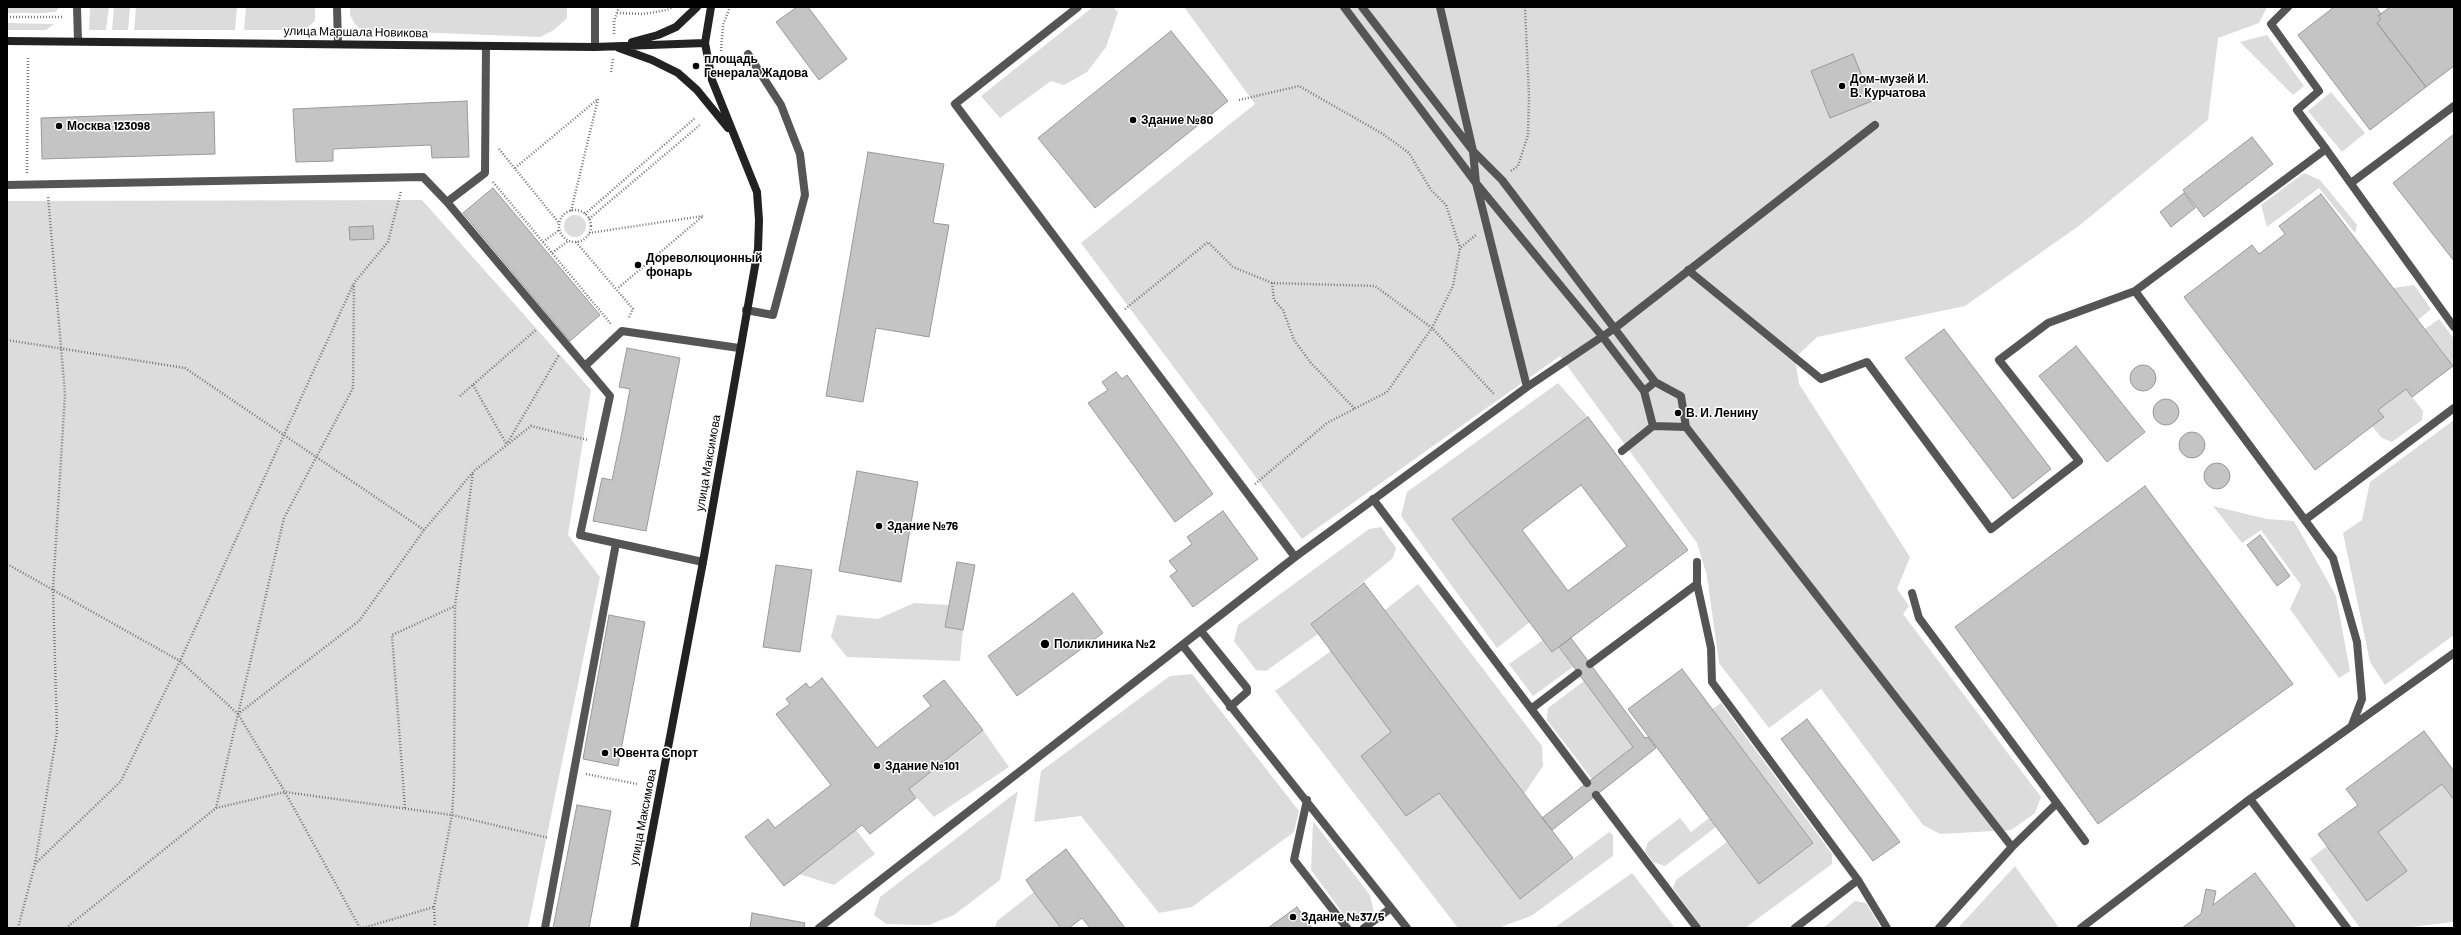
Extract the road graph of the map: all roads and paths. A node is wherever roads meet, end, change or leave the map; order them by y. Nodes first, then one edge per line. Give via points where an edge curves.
1 (77, 7) edge
2 (337, 7) edge
3 (595, 7) edge
4 (673, 7) edge
5 (697, 7) edge
6 (711, 7) edge
7 (1078, 7) edge
8 (1344, 7) edge
9 (1362, 7) edge
10 (1440, 7) edge
11 (1525, 7) edge
12 (2288, 7) edge
13 (617, 13) dead end
14 (7, 17) edge
15 (78, 17) junction
16 (78, 40) junction
17 (7, 41) edge
18 (705, 43) junction
19 (338, 44) junction
20 (486, 46) junction
21 (614, 46) junction
22 (594, 47) junction
23 (748, 54) dead end
24 (28, 58) dead end
25 (1238, 100) dead end
26 (2454, 106) edge
27 (695, 118) dead end
28 (700, 124) dead end
29 (1875, 125) dead end
30 (485, 133) junction
31 (732, 133) junction
32 (2326, 149) junction
33 (1473, 151) junction
34 (515, 168) junction
35 (485, 173) junction
36 (404, 177) junction
37 (1502, 180) junction
38 (1476, 183) junction
39 (2351, 183) junction
40 (7, 185) edge
41 (27, 185) junction
42 (47, 186) junction
43 (447, 202) junction
44 (571, 211) junction
45 (585, 214) junction
46 (589, 219) junction
47 (559, 223) junction
48 (1488, 226) junction
49 (559, 230) junction
50 (589, 234) junction
51 (568, 241) junction
52 (543, 242) junction
53 (576, 242) junction
54 (1460, 248) junction
55 (552, 253) junction
56 (1688, 270) junction
57 (354, 283) junction
58 (1272, 283) junction
59 (617, 289) junction
60 (2136, 291) junction
61 (746, 310) junction
62 (1115, 317) junction
63 (546, 320) junction
64 (2454, 327) edge
65 (1432, 328) junction
66 (1615, 328) junction
67 (620, 332) junction
68 (1602, 336) junction
69 (7, 340) edge
70 (565, 343) junction
71 (739, 348) junction
72 (62, 349) junction
73 (585, 366) junction
74 (1655, 382) junction
75 (473, 385) junction
76 (1527, 387) junction
77 (1644, 392) junction
78 (460, 396) dead end
79 (1504, 404) junction
80 (1355, 408) junction
81 (2454, 408) edge
82 (1653, 426) junction
83 (1686, 427) junction
84 (285, 434) junction
85 (600, 443) junction
86 (507, 444) junction
87 (1622, 451) dead end
88 (317, 456) junction
89 (474, 471) junction
90 (1246, 492) junction
91 (1373, 499) junction
92 (2305, 520) junction
93 (424, 530) junction
94 (616, 543) junction
95 (1295, 558) junction
96 (703, 562) junction
97 (1697, 562) dead end
98 (7, 564) edge
99 (1697, 584) junction
100 (53, 588) junction
101 (1912, 593) dead end
102 (455, 606) junction
103 (1201, 631) junction
104 (1183, 646) junction
105 (2454, 653) edge
106 (180, 662) junction
107 (1590, 664) dead end
108 (1578, 674) dead end
109 (1230, 707) junction
110 (1531, 709) junction
111 (238, 714) junction
112 (2352, 725) junction
113 (574, 772) junction
114 (1587, 783) dead end
115 (637, 784) dead end
116 (285, 792) junction
117 (1596, 795) dead end
118 (2250, 799) junction
119 (1307, 800) junction
120 (2056, 804) junction
121 (216, 808) junction
122 (405, 808) junction
123 (452, 815) junction
124 (561, 841) junction
125 (2085, 841) dead end
126 (2012, 848) junction
127 (35, 864) junction
128 (1858, 880) junction
129 (434, 907) junction
130 (1391, 908) junction
131 (18, 928) edge
132 (66, 928) edge
133 (360, 928) edge
134 (363, 928) edge
135 (434, 928) edge
136 (545, 928) edge
137 (634, 928) edge
138 (819, 928) edge
139 (1347, 928) edge
140 (1364, 928) edge
141 (1407, 928) edge
142 (1697, 928) edge
143 (1795, 928) edge
144 (1887, 928) edge
145 (1938, 928) edge
146 (2081, 928) edge
147 (2347, 928) edge

1 - 15 street
2 - 19 street
3 - 22 street
4 - 13 path via 643,14
5 - 21 street via 670,30
6 - 18 street, улица Максимова
7 - 62 street via 955,104
8 - 38 street
9 - 33 street
10 - 33 street
11 - 37 path via 1530,97 1528,135 1518,166
12 - 32 street via 2271,24 2319,91 2296,110
14 - 15 path
15 - 16 street
16 - 17 street, улица Маршала Новикова
16 - 19 street, улица Маршала Новикова
18 - 21 street, улица Маршала Новикова
18 - 31 street, улица Максимова via 712,80
19 - 20 street, улица Маршала Новикова
20 - 22 street, улица Маршала Новикова
20 - 30 street
21 - 22 street, улица Маршала Новикова
21 - 31 street via 678,73 697,90
23 - 61 street via 782,105 800,154 805,195 772,315
24 - 41 path
25 - 54 path via 1299,86 1383,134 1410,153 1431,190 1446,205
26 - 39 street
27 - 45 path
28 - 46 path
29 - 56 street
30 - 34 path
30 - 35 street
31 - 61 street, улица Максимова via 757,192 758,249
32 - 39 street
32 - 60 street
33 - 37 street
33 - 38 street
34 - 44 path via 598,99
34 - 47 path
35 - 43 street
35 - 52 path
36 - 42 street
36 - 43 street via 423,177
36 - 57 path via 388,242
37 - 66 street
38 - 48 street
38 - 68 street
39 - 64 street
40 - 41 street
41 - 42 street
42 - 72 path
43 - 63 street
44 - 45 path
44 - 47 path via 563,215
45 - 46 path
46 - 50 path
47 - 49 path
48 - 54 path
48 - 76 street
49 - 51 path
49 - 52 path
50 - 53 path via 584,240
50 - 59 path via 703,216
51 - 53 path
51 - 55 path
52 - 55 path
53 - 59 path
54 - 65 path via 1453,286
55 - 67 path
56 - 60 street via 1821,379 1867,362 1991,529 2079,461 1999,360 2048,323
56 - 66 street
57 - 84 path
57 - 88 path via 353,388
58 - 62 path via 1233,267 1208,242
58 - 65 path via 1375,286
58 - 80 path via 1274,300 1283,310 1294,340 1311,363
59 - 67 path via 633,309
60 - 92 street
61 - 71 street, улица Максимова
62 - 90 street
63 - 70 street
63 - 75 path
65 - 79 path
65 - 80 path via 1387,392
66 - 68 street
66 - 74 street
67 - 71 street
67 - 73 street
68 - 76 street
68 - 77 street
69 - 72 path
70 - 73 street
70 - 86 path
71 - 96 street, улица Максимова
72 - 84 path via 185,368
72 - 100 path via 65,394
73 - 85 street via 610,396
74 - 77 street
74 - 83 street via 1681,396
75 - 78 path
75 - 86 path
76 - 79 street
77 - 82 street
79 - 91 street
80 - 90 path via 1327,423
81 - 92 street
82 - 83 street
82 - 87 street
83 - 126 street
84 - 88 path
84 - 106 path
85 - 86 path via 531,426
85 - 94 street via 580,536
86 - 89 path
88 - 93 path
88 - 111 path via 284,518
89 - 93 path
89 - 102 path
90 - 95 street
91 - 95 street
91 - 110 street
92 - 112 street via 2333,558 2357,642 2362,699
93 - 111 path via 359,621
94 - 96 street
94 - 113 street
95 - 103 street
96 - 137 street, улица Максимова
97 - 99 street
98 - 100 path
99 - 107 street
99 - 128 street via 1711,648 1712,682
100 - 106 path
100 - 127 path via 57,732
101 - 120 street via 1919,618
102 - 122 path via 392,635
102 - 123 path
103 - 104 street
103 - 109 street via 1246,688 1247,692
104 - 109 street
104 - 138 street
105 - 112 street
106 - 111 path
106 - 127 path via 121,781
108 - 110 street
109 - 119 street
110 - 114 street
111 - 116 path
111 - 121 path
112 - 118 street
113 - 115 path
113 - 124 street
116 - 121 path
116 - 122 path
116 - 133 path
117 - 142 street
118 - 146 street
118 - 147 street
119 - 130 street
119 - 139 street via 1294,860
120 - 125 street
120 - 126 street
121 - 132 path
122 - 123 path
123 - 124 path
123 - 129 path
124 - 136 street
126 - 145 street
127 - 131 path
128 - 143 street
128 - 144 street
129 - 134 path
129 - 135 path
130 - 140 street
130 - 141 street

